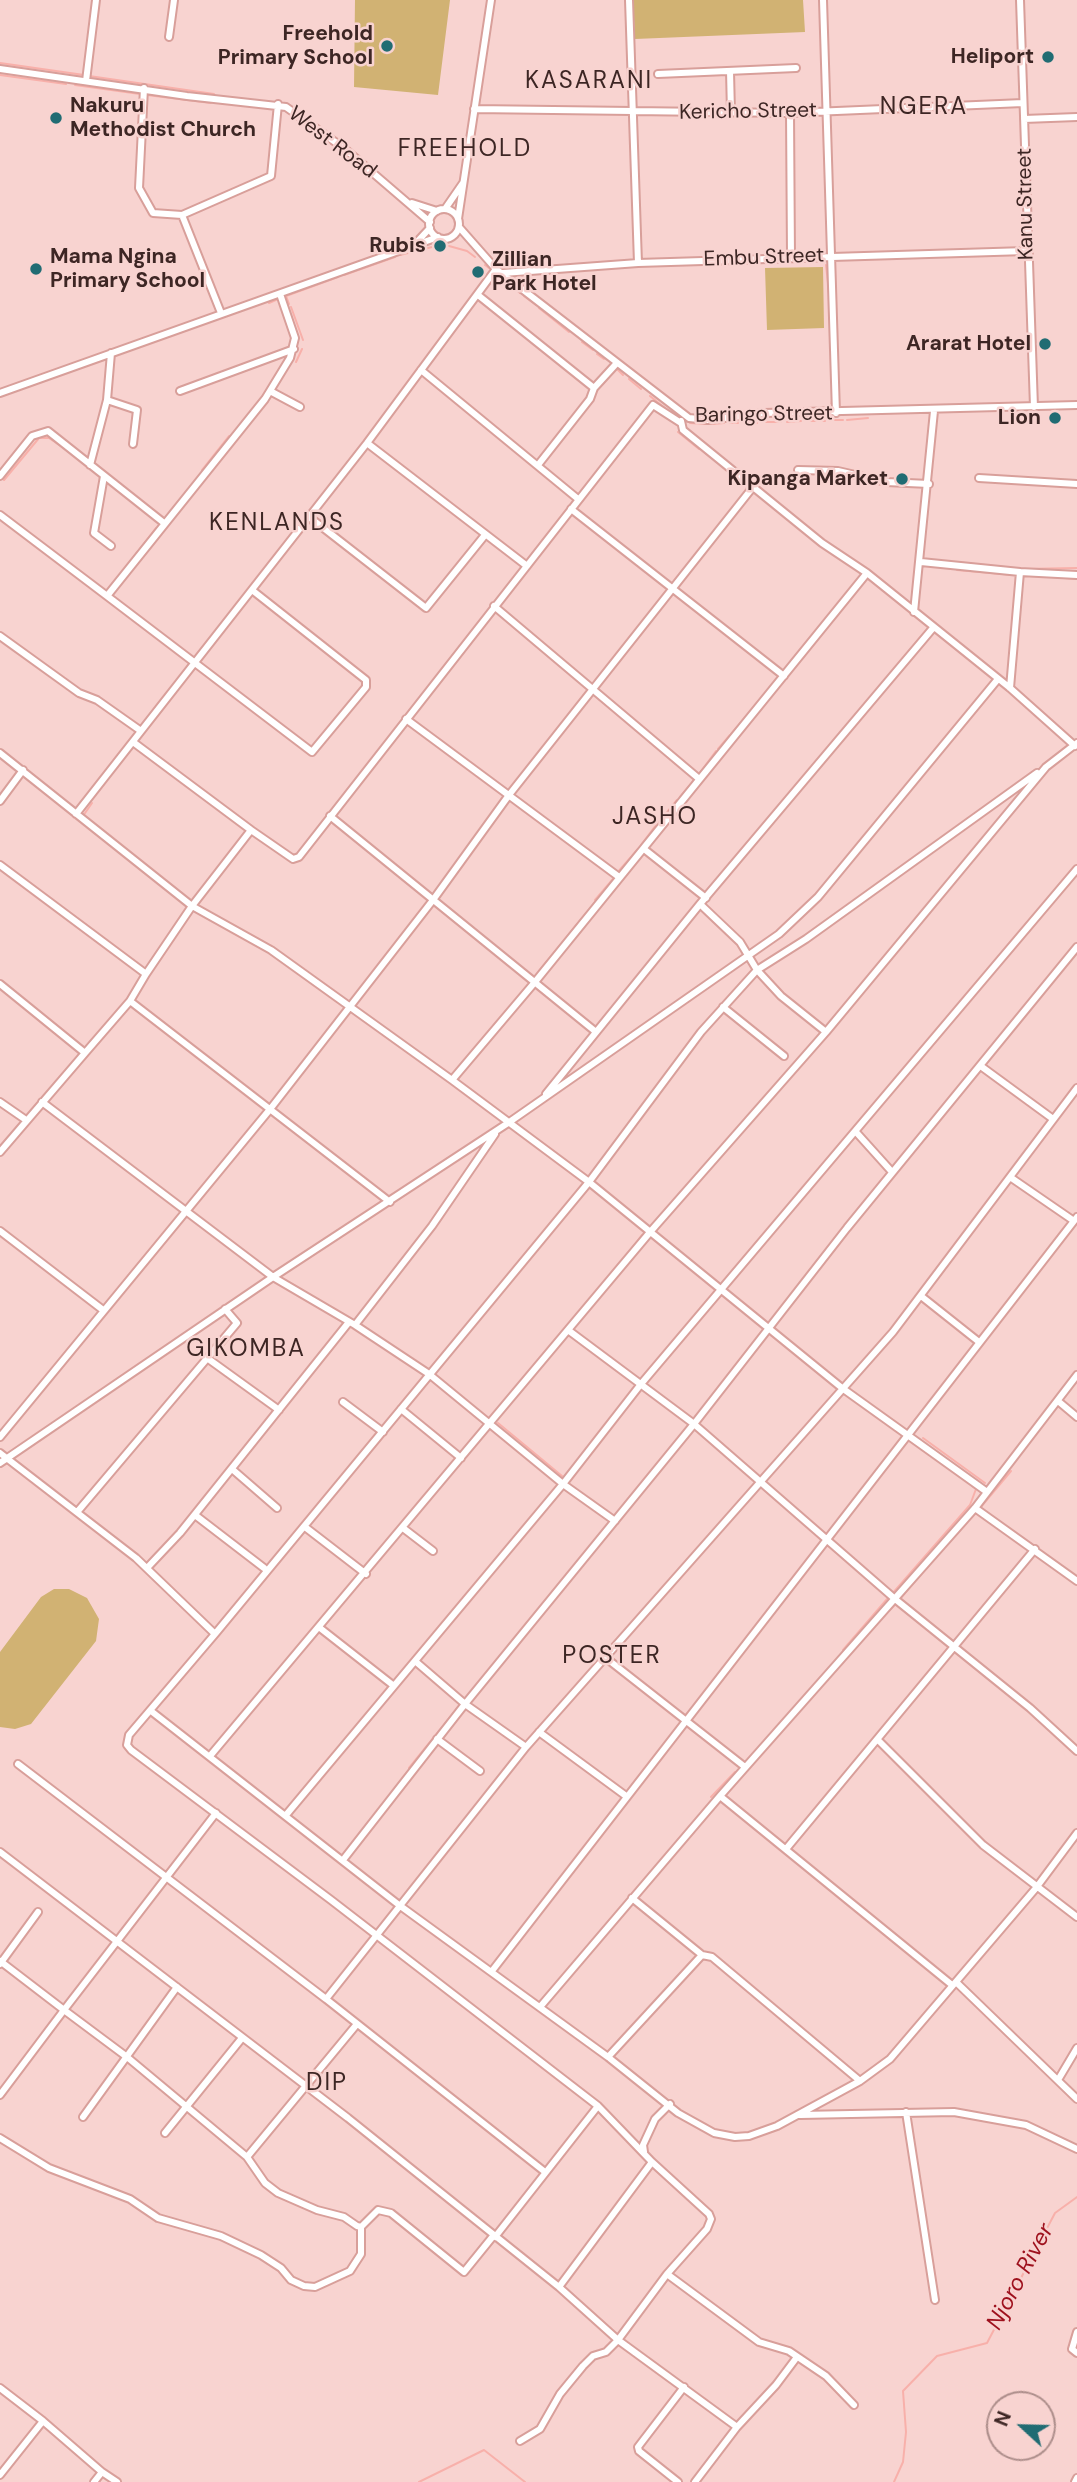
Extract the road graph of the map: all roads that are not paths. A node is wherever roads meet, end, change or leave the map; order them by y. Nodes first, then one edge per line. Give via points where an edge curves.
1 (96, 0) edge
2 (174, 0) edge
3 (491, 0) edge
4 (629, 0) edge
5 (823, 0) edge
6 (1020, 0) edge
7 (169, 37) dead end
8 (796, 68) dead end
9 (0, 69) edge
10 (730, 71) junction
11 (658, 74) dead end
12 (86, 81) junction
13 (144, 88) junction
14 (1023, 103) junction
15 (278, 104) junction
16 (474, 109) junction
17 (828, 112) junction
18 (632, 113) junction
19 (731, 113) junction
20 (790, 113) junction
21 (1077, 117) edge
22 (1024, 119) junction
23 (464, 181) junction
24 (407, 201) junction
25 (441, 210) junction
26 (182, 215) junction
27 (458, 219) junction
28 (430, 225) junction
29 (458, 227) junction
30 (438, 237) junction
31 (451, 237) junction
32 (471, 244) junction
33 (415, 245) junction
34 (1026, 251) junction
35 (832, 256) junction
36 (791, 257) junction
37 (638, 263) junction
38 (500, 271) junction
39 (279, 295) junction
40 (478, 295) junction
41 (221, 313) junction
42 (294, 349) junction
43 (111, 353) junction
44 (616, 364) junction
45 (421, 370) junction
46 (594, 388) junction
47 (180, 391) dead end
48 (270, 391) junction
49 (0, 393) edge
50 (107, 400) junction
51 (1077, 405) edge
52 (300, 407) dead end
53 (1034, 407) junction
54 (934, 411) junction
55 (836, 413) junction
56 (682, 419) junction
57 (367, 443) junction
58 (133, 444) dead end
59 (538, 465) junction
60 (90, 466) junction
61 (798, 470) dead end
62 (0, 476) edge
63 (104, 476) junction
64 (979, 478) dead end
65 (929, 484) junction
66 (1077, 484) edge
67 (753, 487) junction
68 (578, 499) junction
69 (571, 509) junction
70 (0, 515) edge
71 (308, 516) junction
72 (164, 523) junction
73 (485, 535) junction
74 (111, 546) dead end
75 (921, 562) junction
76 (527, 565) junction
77 (1020, 572) junction
78 (867, 573) junction
79 (1077, 575) edge
80 (252, 590) junction
81 (672, 592) junction
82 (107, 596) junction
83 (494, 606) junction
84 (914, 612) junction
85 (933, 628) junction
86 (0, 636) edge
87 (195, 660) junction
88 (784, 676) junction
89 (998, 679) junction
90 (1010, 688) junction
91 (593, 689) junction
92 (406, 719) junction
93 (141, 731) junction
94 (133, 742) junction
95 (1076, 745) edge
96 (0, 753) edge
97 (1046, 767) junction
98 (23, 770) junction
99 (698, 778) junction
100 (509, 795) junction
101 (0, 801) edge
102 (76, 814) junction
103 (330, 816) junction
104 (251, 831) junction
105 (643, 849) junction
106 (0, 865) edge
107 (1077, 869) edge
108 (619, 877) junction
109 (706, 898) junction
110 (433, 900) junction
111 (700, 904) junction
112 (192, 906) junction
113 (1077, 947) edge
114 (750, 956) junction
115 (757, 970) junction
116 (146, 974) junction
117 (536, 982) junction
118 (0, 984) edge
119 (130, 1001) junction
120 (351, 1006) junction
121 (723, 1007) junction
122 (596, 1032) junction
123 (826, 1032) junction
124 (85, 1052) junction
125 (784, 1056) dead end
126 (982, 1067) junction
127 (452, 1080) junction
128 (1077, 1088) edge
129 (540, 1101) junction
130 (0, 1102) edge
131 (41, 1102) junction
132 (271, 1108) junction
133 (1053, 1119) junction
134 (26, 1121) junction
135 (508, 1122) junction
136 (498, 1130) junction
137 (856, 1132) junction
138 (0, 1152) edge
139 (892, 1172) junction
140 (1010, 1177) junction
141 (589, 1182) junction
142 (390, 1202) junction
143 (185, 1212) junction
144 (1076, 1219) edge
145 (0, 1231) edge
146 (651, 1231) junction
147 (272, 1277) junction
148 (721, 1290) junction
149 (920, 1296) junction
150 (225, 1309) junction
151 (103, 1310) junction
152 (352, 1324) junction
153 (767, 1328) junction
154 (568, 1330) junction
155 (979, 1342) junction
156 (207, 1358) junction
157 (429, 1374) junction
158 (1077, 1375) edge
159 (641, 1384) junction
160 (842, 1388) junction
161 (1058, 1401) junction
162 (343, 1402) dead end
163 (401, 1409) junction
164 (279, 1410) junction
165 (1077, 1417) edge
166 (491, 1424) junction
167 (694, 1424) junction
168 (383, 1432) junction
169 (906, 1434) junction
170 (0, 1437) edge
171 (0, 1453) edge
172 (7, 1458) junction
173 (461, 1458) junction
174 (0, 1463) edge
175 (232, 1469) junction
176 (760, 1482) junction
177 (563, 1484) junction
178 (987, 1492) junction
179 (277, 1508) dead end
180 (975, 1508) junction
181 (78, 1511) junction
182 (195, 1515) junction
183 (615, 1521) junction
184 (305, 1527) junction
185 (403, 1528) junction
186 (826, 1539) junction
187 (1035, 1549) junction
188 (433, 1551) dead end
189 (147, 1568) junction
190 (264, 1568) dead end
191 (366, 1574) junction
192 (1077, 1581) edge
193 (895, 1599) junction
194 (320, 1628) junction
195 (215, 1634) junction
196 (955, 1648) junction
197 (606, 1658) junction
198 (415, 1661) junction
199 (394, 1686) junction
200 (465, 1704) junction
201 (151, 1711) junction
202 (685, 1720) junction
203 (539, 1732) junction
204 (437, 1739) junction
205 (878, 1740) junction
206 (526, 1746) junction
207 (1077, 1751) edge
208 (210, 1756) junction
209 (18, 1764) dead end
210 (746, 1767) junction
211 (480, 1771) dead end
212 (626, 1796) junction
213 (720, 1796) junction
214 (216, 1813) junction
215 (286, 1815) junction
216 (1077, 1833) edge
217 (786, 1849) junction
218 (0, 1852) edge
219 (343, 1860) junction
220 (168, 1877) junction
221 (1036, 1888) junction
222 (632, 1898) junction
223 (399, 1905) junction
224 (38, 1912) dead end
225 (1077, 1917) edge
226 (377, 1936) junction
227 (117, 1943) junction
228 (702, 1955) junction
229 (0, 1962) edge
230 (492, 1971) junction
231 (954, 1984) junction
232 (177, 1987) junction
233 (326, 1999) junction
234 (540, 2007) junction
235 (64, 2010) junction
236 (357, 2024) junction
237 (242, 2038) junction
238 (1077, 2048) edge
239 (127, 2057) junction
240 (608, 2057) junction
241 (1058, 2080) junction
242 (860, 2081) junction
243 (306, 2087) junction
244 (0, 2095) edge
245 (1077, 2099) edge
246 (670, 2104) junction
247 (188, 2105) junction
248 (598, 2106) junction
249 (905, 2112) junction
250 (798, 2115) junction
251 (83, 2117) dead end
252 (164, 2133) dead end
253 (0, 2138) edge
254 (1077, 2149) edge
255 (645, 2153) junction
256 (247, 2157) junction
257 (652, 2162) junction
258 (545, 2172) junction
259 (361, 2227) junction
260 (495, 2236) junction
261 (667, 2274) junction
262 (559, 2287) junction
263 (935, 2300) dead end
264 (1077, 2332) edge
265 (618, 2340) junction
266 (1077, 2353) edge
267 (797, 2357) junction
268 (684, 2387) junction
269 (0, 2388) edge
270 (855, 2405) dead end
271 (43, 2421) junction
272 (737, 2427) junction
273 (520, 2441) dead end
274 (102, 2472) junction
275 (0, 2475) edge
276 (94, 2482) edge
277 (117, 2482) edge
278 (678, 2482) edge
279 (695, 2482) edge

1 - 12 street
2 - 7 street
3 - 16 street
4 - 18 street
5 - 17 street
6 - 14 street, Kanu Street
8 - 10 street
9 - 12 street, West Road
10 - 11 street
10 - 19 street
12 - 13 street, West Road
13 - 15 street, West Road
13 - 26 street via 139,188 153,214
14 - 17 street, Kericho Street
14 - 22 street, Kanu Street
15 - 24 street, West Road via 345,149
15 - 26 street via 270,177
16 - 18 street, Kericho Street
16 - 23 street
17 - 20 street, Kericho Street
17 - 35 street
18 - 19 street, Kericho Street
18 - 37 street
19 - 20 street, Kericho Street
20 - 36 street
21 - 22 street
22 - 34 street, Kanu Street
23 - 25 street
23 - 27 street
24 - 25 street, West Road
24 - 28 street, West Road
25 - 27 street via 453,212
25 - 28 street
26 - 41 street
27 - 29 street
28 - 30 street
28 - 33 street
29 - 31 street
29 - 32 street, Baringo Street
30 - 31 street
30 - 33 street
31 - 32 street, Baringo Street
32 - 38 street, Baringo Street
33 - 39 street
34 - 35 street, Embu Street
34 - 53 street, Kanu Street
35 - 36 street, Embu Street
35 - 55 street
36 - 37 street, Embu Street
37 - 38 street, Embu Street
38 - 40 street
38 - 44 street, Baringo Street
39 - 41 street
39 - 42 street via 293,330
40 - 45 street
40 - 46 street
41 - 43 street
42 - 47 street
42 - 48 street
43 - 49 street
43 - 50 street
44 - 46 street
44 - 56 street, Baringo Street
45 - 57 street
45 - 59 street
46 - 59 street
48 - 52 street
48 - 72 street
50 - 58 street via 137,410
50 - 60 street
51 - 53 street, Baringo Street
53 - 54 street, Baringo Street
54 - 55 street, Baringo Street
54 - 65 street
55 - 56 street, Baringo Street
56 - 67 street via 683,430
56 - 68 street via 653,405
57 - 71 street
57 - 73 street
59 - 68 street
60 - 62 street via 48,432 32,436
60 - 63 street
61 - 65 street
63 - 72 street
63 - 74 street via 94,533
64 - 66 street
65 - 75 street
67 - 78 street
67 - 81 street
68 - 69 street
69 - 76 street
69 - 81 street
70 - 82 street
71 - 73 street via 426,608
71 - 80 street
72 - 82 street
73 - 76 street
75 - 77 street
75 - 84 street
76 - 83 street
77 - 79 street
77 - 90 street
78 - 84 street
78 - 88 street
80 - 87 street
80 - 87 street via 366,680 366,687 314,751
81 - 88 street
81 - 91 street
82 - 87 street
83 - 91 street
83 - 92 street
84 - 85 street
85 - 89 street
85 - 109 street
86 - 93 street via 79,694 97,700
87 - 93 street
88 - 99 street
89 - 90 street
89 - 114 street via 818,897
90 - 95 street
91 - 99 street
91 - 100 street
92 - 100 street
92 - 103 street
93 - 94 street
94 - 102 street
94 - 104 street
95 - 97 street
96 - 98 street
97 - 115 street
97 - 123 street
98 - 101 street
98 - 102 street
99 - 105 street
100 - 108 street
100 - 110 street
102 - 112 street
103 - 104 street via 295,860
103 - 110 street
104 - 112 street
105 - 108 street
105 - 109 street
106 - 116 street
107 - 137 street
108 - 117 street
109 - 111 street
110 - 117 street
110 - 120 street
111 - 114 street
111 - 122 street
112 - 116 street
112 - 120 street via 271,950
113 - 126 street
114 - 115 street
114 - 129 street
115 - 121 street
115 - 123 street
116 - 119 street
117 - 122 street
117 - 127 street
118 - 124 street
119 - 124 street
119 - 132 street
120 - 127 street
120 - 132 street
121 - 125 street
121 - 141 street
122 - 129 street
123 - 146 street
124 - 131 street
126 - 133 street
126 - 139 street
127 - 135 street
128 - 133 street
129 - 135 street
130 - 134 street
131 - 134 street
131 - 143 street
132 - 142 street
132 - 143 street
133 - 140 street
134 - 138 street
135 - 136 street
135 - 141 street
136 - 142 street
136 - 152 street via 432,1226
137 - 139 street
137 - 148 street
139 - 153 street
140 - 144 street
140 - 149 street
141 - 146 street
141 - 157 street
142 - 147 street
143 - 147 street
143 - 151 street
144 - 155 street
145 - 151 street
146 - 148 street
146 - 154 street
147 - 150 street
147 - 152 street
148 - 153 street
148 - 159 street
149 - 155 street
149 - 160 street
150 - 156 street via 237,1322
150 - 172 street
151 - 170 street
152 - 157 street
152 - 164 street
153 - 160 street
153 - 167 street
154 - 159 street
154 - 166 street
155 - 169 street
156 - 164 street
156 - 181 street
157 - 163 street
157 - 166 street
158 - 161 street
159 - 167 street
159 - 177 street
160 - 169 street
160 - 176 street
161 - 165 street
161 - 178 street
162 - 168 street
163 - 168 street
163 - 173 street
164 - 175 street
166 - 173 street
166 - 177 street
167 - 176 street
167 - 183 street
168 - 184 street
169 - 178 street
169 - 186 street
171 - 172 street
172 - 174 street
172 - 181 street
173 - 185 street
175 - 179 street
175 - 182 street
176 - 186 street
176 - 197 street
177 - 183 street
177 - 198 street
178 - 180 street
180 - 187 street
180 - 193 street
181 - 189 street
182 - 189 street
182 - 190 street
183 - 200 street
184 - 191 street
184 - 195 street
185 - 188 street
185 - 191 street
186 - 193 street
186 - 202 street
187 - 192 street
187 - 196 street
189 - 195 street
191 - 194 street
193 - 196 street
193 - 210 street
194 - 199 street
194 - 208 street
195 - 201 street
196 - 205 street
196 - 207 street
197 - 202 street
197 - 203 street
198 - 199 street
198 - 200 street
199 - 215 street
200 - 204 street
200 - 206 street
201 - 208 street
201 - 214 street via 129,1735 127,1745
202 - 210 street
202 - 212 street
203 - 206 street
203 - 212 street
204 - 211 street
204 - 219 street
205 - 217 street
205 - 221 street via 983,1845
206 - 223 street
208 - 215 street
209 - 220 street
210 - 213 street
212 - 230 street
213 - 217 street
213 - 222 street
214 - 220 street
214 - 226 street
215 - 219 street
216 - 221 street
217 - 231 street
218 - 227 street
219 - 223 street
220 - 227 street
220 - 233 street
221 - 225 street
221 - 231 street
222 - 228 street
222 - 234 street
223 - 226 street
223 - 230 street
224 - 229 street
226 - 233 street
226 - 248 street
227 - 232 street
227 - 235 street
228 - 240 street
228 - 242 street via 712,1956
229 - 235 street
230 - 234 street
231 - 241 street
231 - 242 street via 890,2059
232 - 237 street
232 - 239 street
233 - 236 street
234 - 240 street
235 - 239 street
235 - 244 street
236 - 243 street
236 - 258 street
237 - 243 street
237 - 247 street
238 - 241 street
239 - 247 street
239 - 251 street
240 - 246 street
241 - 245 street
242 - 250 street
243 - 256 street
243 - 260 street
246 - 250 street via 708,2130 735,2137 763,2132
246 - 255 street via 647,2135 642,2147
247 - 252 street
247 - 256 street
248 - 255 street
248 - 258 street
249 - 250 street
249 - 254 street via 954,2112 1026,2125
249 - 263 street
253 - 259 street via 49,2168 130,2199 158,2218 221,2236 261,2255 304,2286 314,2287 351,2271 361,2254
255 - 257 street
256 - 259 street via 278,2193
257 - 261 street via 711,2219
257 - 262 street
258 - 260 street
259 - 260 street via 378,2210 391,2213 464,2272
260 - 262 street
261 - 265 street
261 - 267 street via 759,2342
262 - 265 street
264 - 266 street via 1072,2349
265 - 268 street
265 - 273 street via 583,2366 540,2429
267 - 270 street via 826,2376
267 - 272 street
268 - 272 street
268 - 278 street via 638,2447
269 - 271 street
271 - 274 street
271 - 275 street
272 - 279 street
274 - 276 street
274 - 277 street

